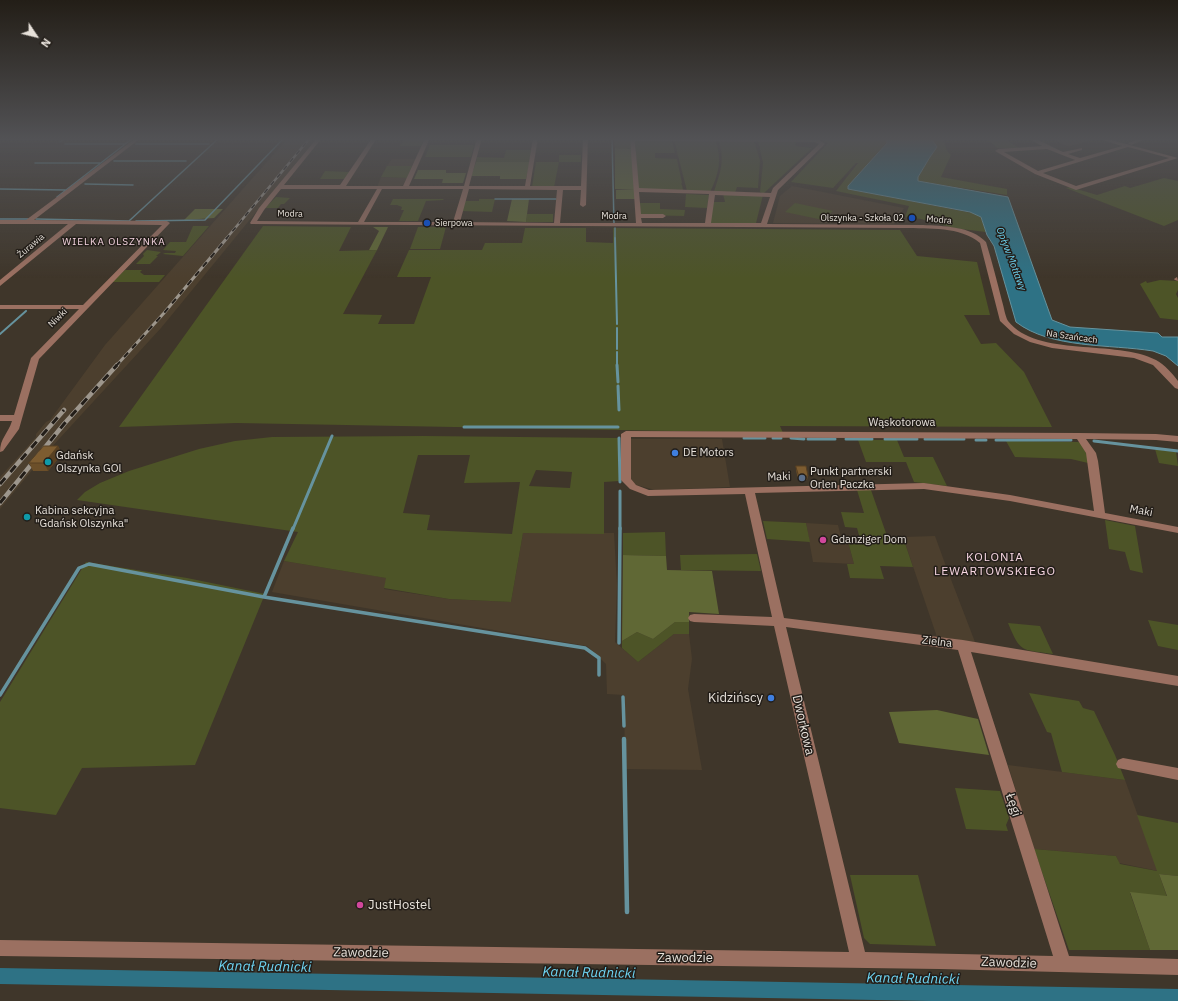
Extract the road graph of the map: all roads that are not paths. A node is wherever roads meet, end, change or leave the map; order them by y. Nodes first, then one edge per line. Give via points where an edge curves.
1 (77, 185) edge
2 (407, 185) edge
3 (466, 185) edge
4 (528, 185) edge
5 (583, 185) edge
6 (636, 185) edge
7 (779, 185) edge
8 (1067, 185) edge
9 (1087, 185) edge
10 (281, 187) joint
11 (342, 187) joint
12 (380, 188) junction
13 (405, 188) junction
14 (465, 188) junction
15 (527, 188) junction
16 (560, 188) junction
17 (583, 188) junction
18 (637, 190) junction
19 (712, 193) junction
20 (772, 195) junction
21 (583, 205) dead end
22 (638, 216) junction
23 (663, 216) dead end
24 (0, 222) edge
25 (28, 222) junction
26 (75, 222) junction
27 (360, 224) junction
28 (456, 224) junction
29 (557, 225) junction
30 (639, 225) junction
31 (708, 226) junction
32 (763, 226) junction
33 (974, 235) joint
34 (0, 284) edge
35 (0, 307) edge
36 (83, 308) junction
37 (1178, 386) edge
38 (0, 418) edge
39 (17, 418) junction
40 (626, 434) joint
41 (1080, 436) junction
42 (1178, 439) edge
43 (0, 449) edge
44 (749, 490) junction
45 (1100, 515) junction
46 (1178, 530) edge
47 (694, 618) dead end
48 (779, 622) junction
49 (962, 645) junction
50 (1178, 681) edge
51 (1123, 764) dead end
52 (1178, 774) edge
53 (0, 948) edge
54 (859, 960) junction
55 (1064, 965) junction
56 (1178, 967) edge

1 - 25 street
2 - 13 street
3 - 14 street
4 - 15 street
5 - 17 street
6 - 18 street
7 - 20 street
8 - 9 street via 1076,188
10 - 11 street
10 - 27 street, Modra via 261,209 253,223
11 - 12 street
12 - 13 street
12 - 27 street
13 - 14 street
14 - 15 street
14 - 28 street
15 - 16 street
16 - 17 street
16 - 29 street
17 - 21 street
18 - 19 street
18 - 22 street
19 - 20 street
19 - 31 street
20 - 32 street
22 - 23 street
22 - 30 street
24 - 25 street
25 - 26 street
26 - 34 street, Żurawia
26 - 36 street, Niwki via 167,223
27 - 28 street, Modra
28 - 29 street, Modra
29 - 30 street, Modra
30 - 31 street, Modra
31 - 32 street, Modra
32 - 33 street, Modra via 926,227
33 - 37 street, Na Szańcach via 983,242 1004,321 1014,330 1049,345 1143,358 1161,367
35 - 36 street
36 - 39 street, Niwki via 35,358
38 - 39 street
39 - 43 street, Niwki via 14,430
40 - 41 street, Wąskotorowa
40 - 44 street, Maki via 626,480 640,491 648,493
41 - 42 street, Wąskotorowa
41 - 45 street via 1091,453
44 - 45 street, Maki via 924,486 1010,498
44 - 48 street, Dworkowa
45 - 46 street, Maki
47 - 48 street, Zielna
48 - 49 street, Zielna
48 - 54 street, Dworkowa
49 - 50 street, Zielna
49 - 55 street, Łęgi
51 - 52 street
53 - 54 street, Zawodzie
54 - 55 street, Zawodzie
55 - 56 street, Zawodzie

